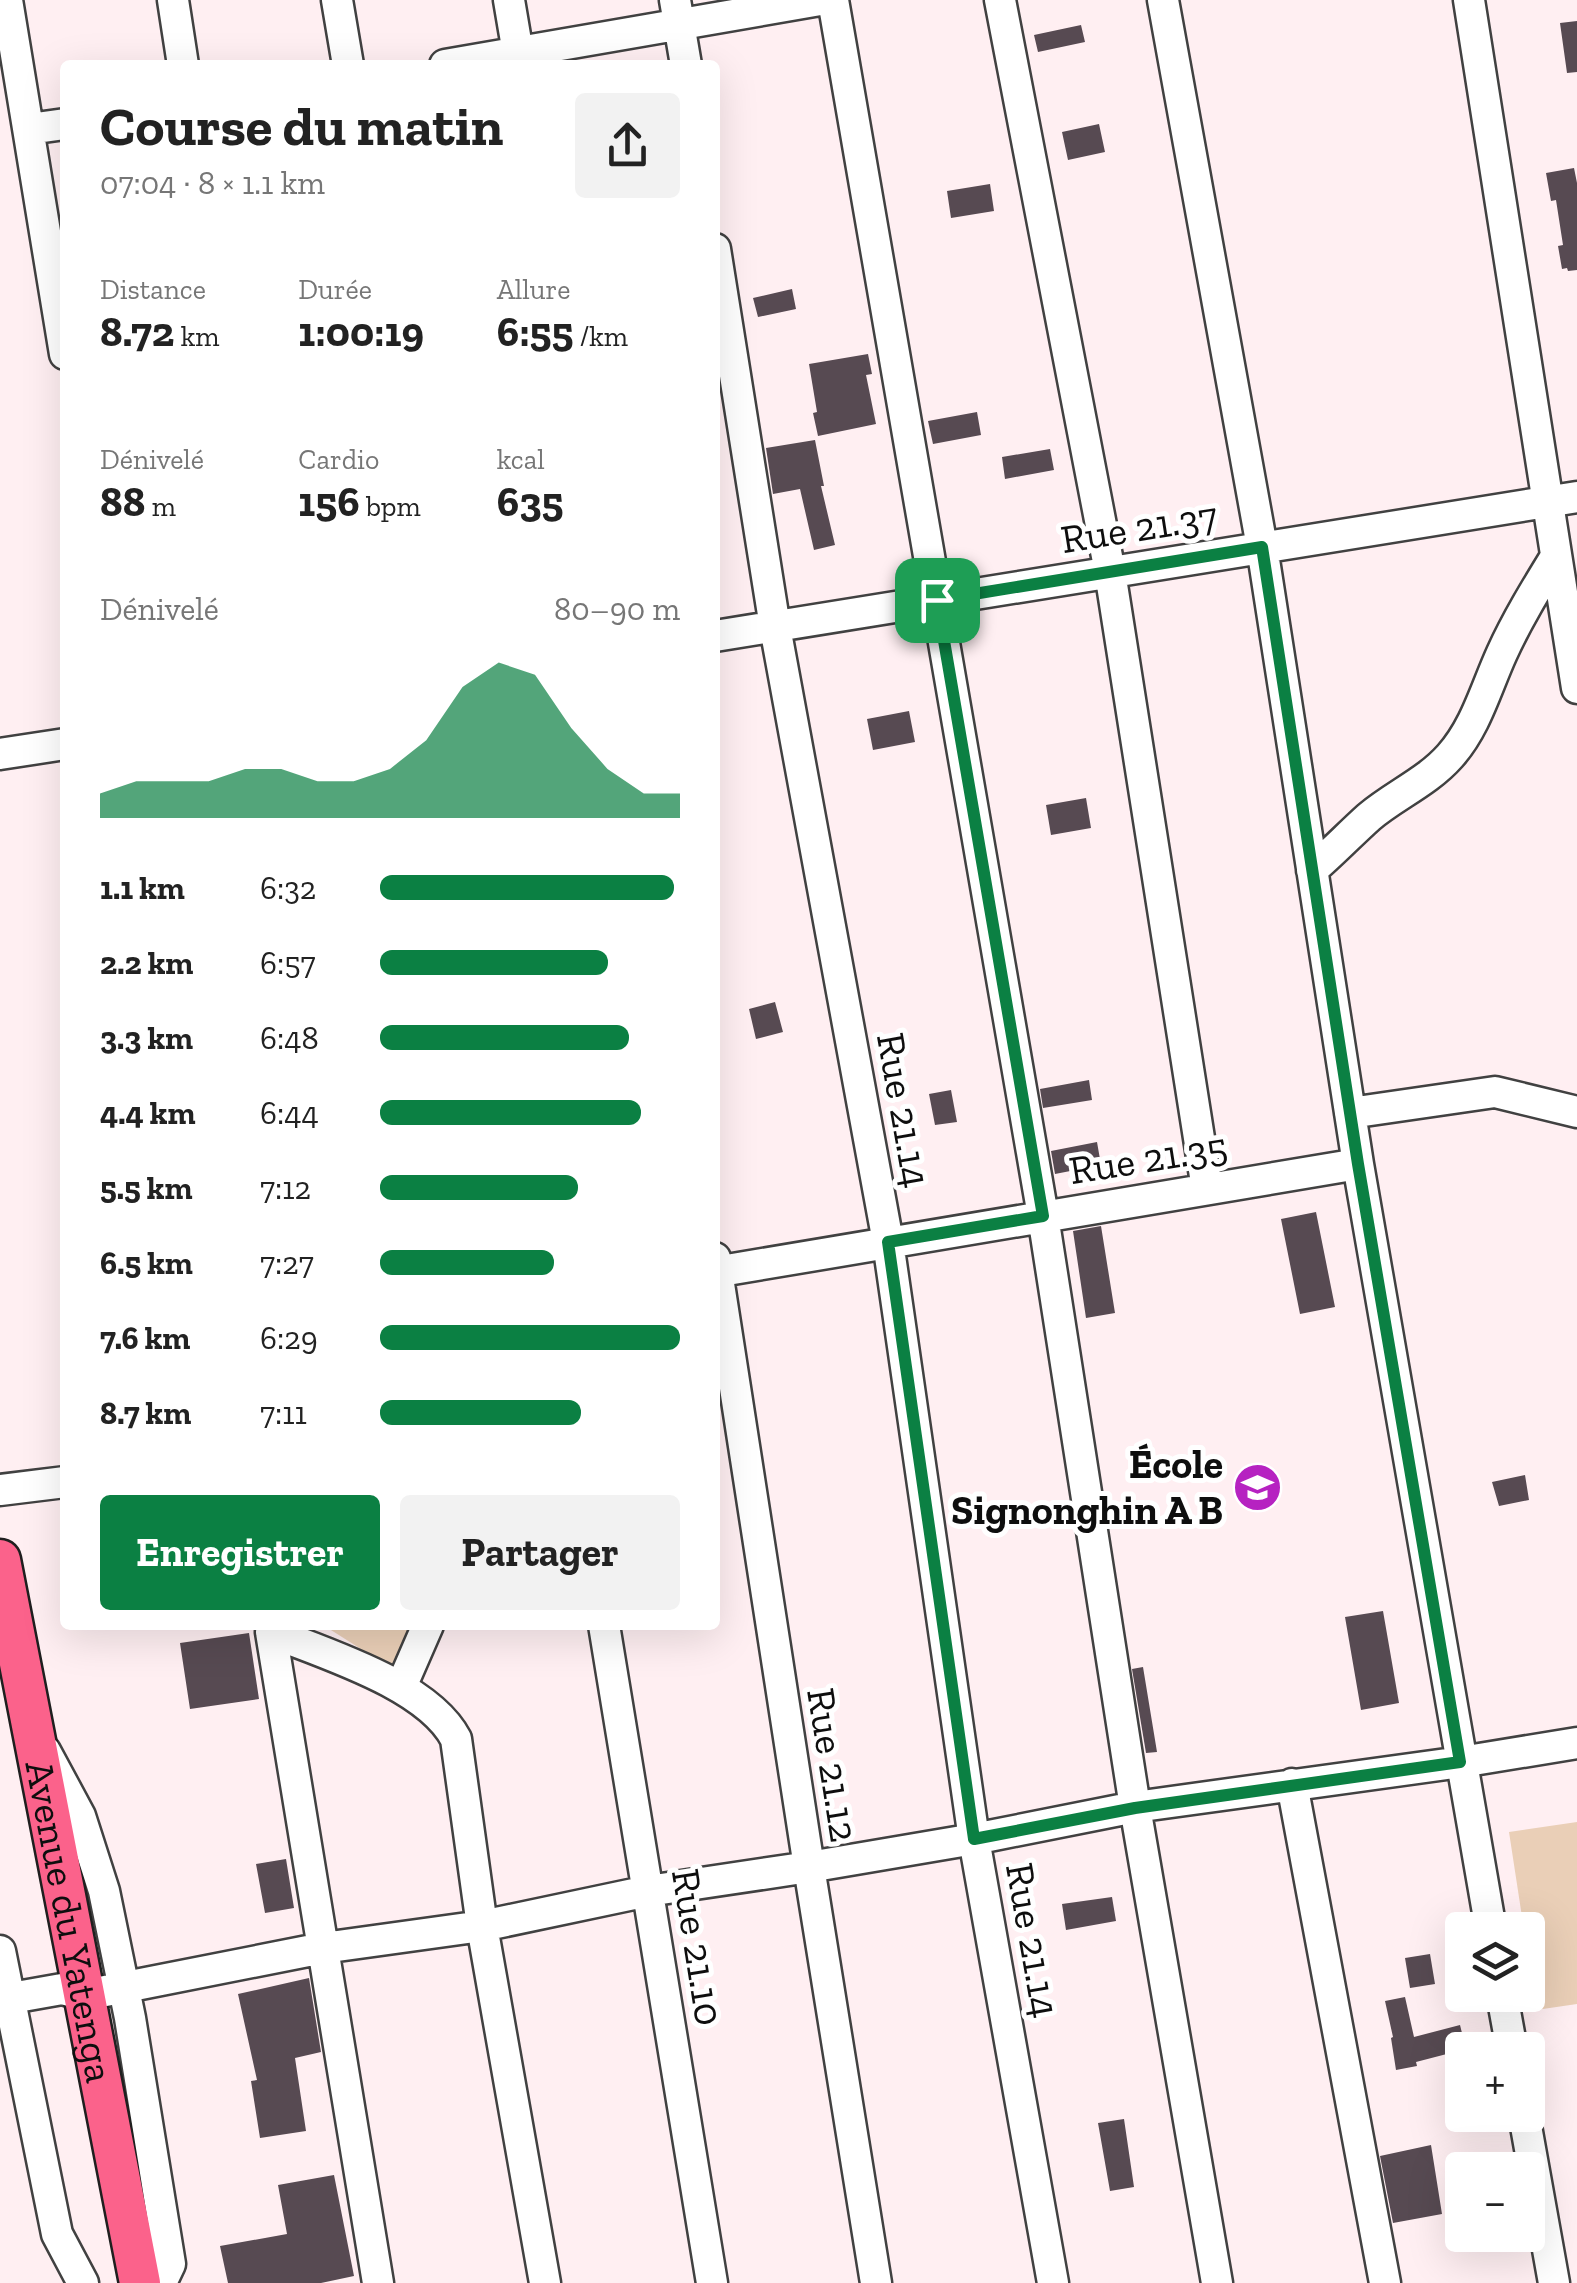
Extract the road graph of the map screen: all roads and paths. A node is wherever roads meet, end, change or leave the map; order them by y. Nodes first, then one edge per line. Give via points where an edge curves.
1 (8, 0) edge
2 (173, 0) edge
3 (337, 0) edge
4 (509, 0) edge
5 (820, 0) edge
6 (834, 0) edge
7 (1000, 0) edge
8 (1162, 0) edge
9 (1468, 0) edge
10 (677, 13) edge
11 (519, 59) edge
12 (183, 60) edge
13 (347, 60) edge
14 (685, 60) edge
15 (60, 125) edge
16 (30, 129) junction
17 (720, 279) edge
18 (60, 322) edge
19 (1577, 497) edge
20 (1546, 502) junction
21 (1262, 547) junction
22 (1555, 558) junction
23 (1110, 572) junction
24 (937, 600) junction
25 (776, 627) junction
26 (720, 635) edge
27 (1577, 688) edge
28 (0, 723) edge
29 (60, 745) edge
30 (9, 752) edge
31 (1312, 870) junction
32 (1577, 1112) edge
33 (1350, 1113) junction
34 (1358, 1164) junction
35 (1207, 1189) junction
36 (1043, 1216) junction
37 (888, 1242) junction
38 (720, 1266) edge
39 (720, 1293) edge
40 (60, 1483) edge
41 (0, 1490) edge
42 (0, 1560) edge
43 (426, 1630) edge
44 (605, 1630) edge
45 (0, 1683) edge
46 (401, 1686) junction
47 (32, 1727) junction
48 (1577, 1743) edge
49 (1460, 1762) junction
50 (1292, 1784) junction
51 (1135, 1808) junction
52 (974, 1839) junction
53 (808, 1867) junction
54 (648, 1892) junction
55 (1488, 1912) edge
56 (482, 1926) junction
57 (323, 1948) junction
58 (0, 1951) edge
59 (124, 1987) junction
60 (74, 1992) junction
61 (6, 1999) edge
62 (1527, 2132) edge
63 (83, 2283) edge
64 (118, 2283) edge
65 (140, 2283) edge
66 (161, 2283) edge
67 (378, 2283) edge
68 (545, 2283) edge
69 (712, 2283) edge
70 (876, 2283) edge
71 (1053, 2283) edge
72 (1217, 2283) edge
73 (1385, 2283) edge
74 (1554, 2283) edge

1 - 16 street
2 - 12 street
3 - 13 street
4 - 11 street
5 - 10 street
6 - 24 street
7 - 23 street
8 - 21 street
9 - 20 street
10 - 11 street
10 - 14 street
15 - 16 street
16 - 18 street
17 - 25 street, Rue 21.14
19 - 20 street, Rue 21.37
20 - 21 street, Rue 21.37
20 - 22 street
21 - 23 street, Rue 21.37
21 - 31 street
22 - 27 street
22 - 31 street via 1451,756
23 - 24 street, Rue 21.37
23 - 35 street
24 - 25 street, Rue 21.37
24 - 36 street
25 - 26 street, Rue 21.37
25 - 37 street, Rue 21.14
28 - 30 street
29 - 30 street
31 - 33 street
32 - 33 street via 1495,1092
33 - 34 street
34 - 35 street, Rue 21.35
34 - 49 street
35 - 36 street, Rue 21.35
36 - 37 street, Rue 21.35
36 - 51 street
37 - 38 street, Rue 21.35
37 - 52 street, Rue 21.14
39 - 53 street, Rue 21.12
40 - 41 street
42 - 47 main road, Avenue du Yatenga
43 - 46 street
44 - 54 street, Rue 21.10
45 - 60 main road, Avenue du Yatenga
46 - 56 street via 448,1724 456,1739
46 - 57 street via 271,1632
47 - 59 street via 80,1816
47 - 60 main road, Avenue du Yatenga
48 - 49 street
49 - 50 street
49 - 55 street
50 - 51 street
50 - 73 street
51 - 52 street
51 - 72 street
52 - 53 street
52 - 71 street, Rue 21.14
53 - 54 street
53 - 70 street, Rue 21.12
54 - 56 street
54 - 69 street, Rue 21.10
56 - 57 street
56 - 68 street
57 - 59 street
57 - 67 street
58 - 61 street
59 - 60 street
59 - 66 street via 170,2264
60 - 61 street
60 - 64 main road, Avenue du Yatenga
60 - 65 main road, Avenue du Yatenga
61 - 63 street via 57,2234
62 - 74 street

